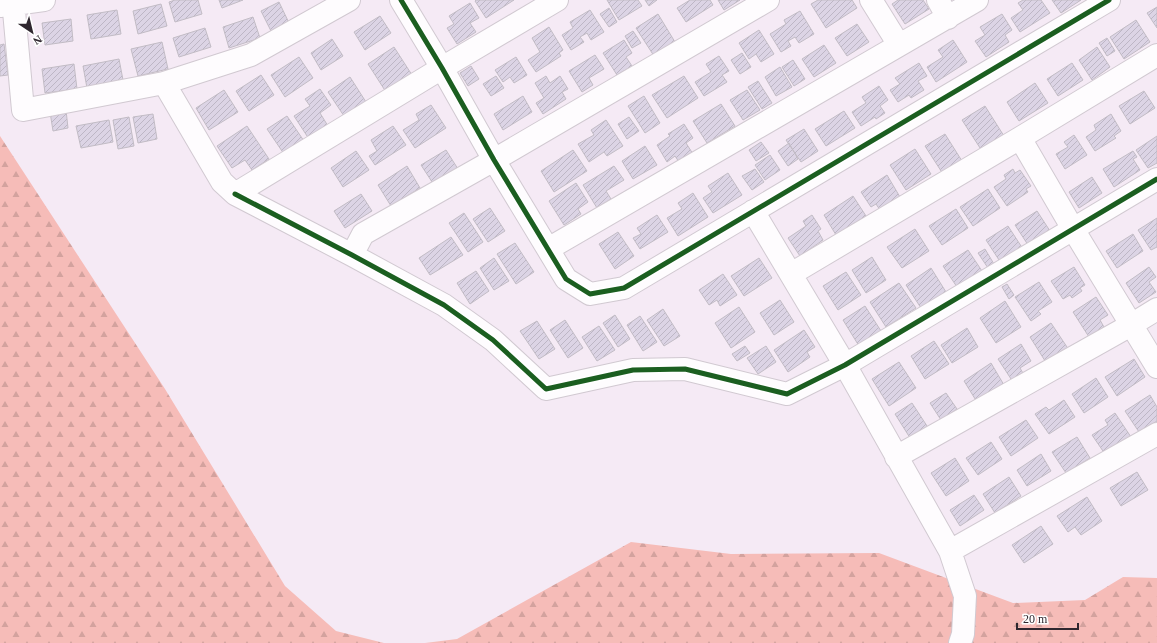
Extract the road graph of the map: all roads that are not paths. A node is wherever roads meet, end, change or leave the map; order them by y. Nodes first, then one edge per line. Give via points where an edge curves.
1 (44, 0) edge
2 (349, 0) edge
3 (401, 0) edge
4 (557, 0) edge
5 (768, 0) edge
6 (871, 0) edge
7 (977, 0) edge
8 (1109, 0) edge
9 (9, 3) edge
10 (943, 9) edge
11 (899, 45) junction
12 (1157, 55) edge
13 (442, 68) junction
14 (164, 83) junction
15 (1020, 138) junction
16 (494, 160) junction
17 (1157, 179) edge
18 (235, 194) junction
19 (753, 211) junction
20 (1073, 229) junction
21 (548, 249) junction
22 (352, 255) junction
23 (791, 274) junction
24 (1157, 309) edge
25 (1131, 325) junction
26 (845, 365) junction
27 (1157, 367) edge
28 (1157, 434) edge
29 (896, 457) junction
30 (950, 550) junction
31 (960, 643) edge

1 - 9 street
2 - 14 street via 251,55
3 - 13 street
4 - 13 street
5 - 16 street
6 - 11 street
7 - 10 street
8 - 19 street
9 - 14 street via 24,110
10 - 11 street
11 - 21 street
12 - 15 street
13 - 16 street
13 - 18 street
14 - 18 street via 222,182
15 - 20 street
15 - 23 street
16 - 21 street
16 - 22 street via 363,234
17 - 20 street
18 - 22 street
19 - 21 street via 624,288 590,294 566,279
19 - 23 street
20 - 25 street
20 - 26 street
22 - 26 street via 444,305 493,340 546,389 632,370 685,369 787,394
23 - 26 street
24 - 25 street
25 - 27 street
25 - 29 street
26 - 29 street
28 - 30 street
29 - 30 street
30 - 31 street via 965,596 963,634

